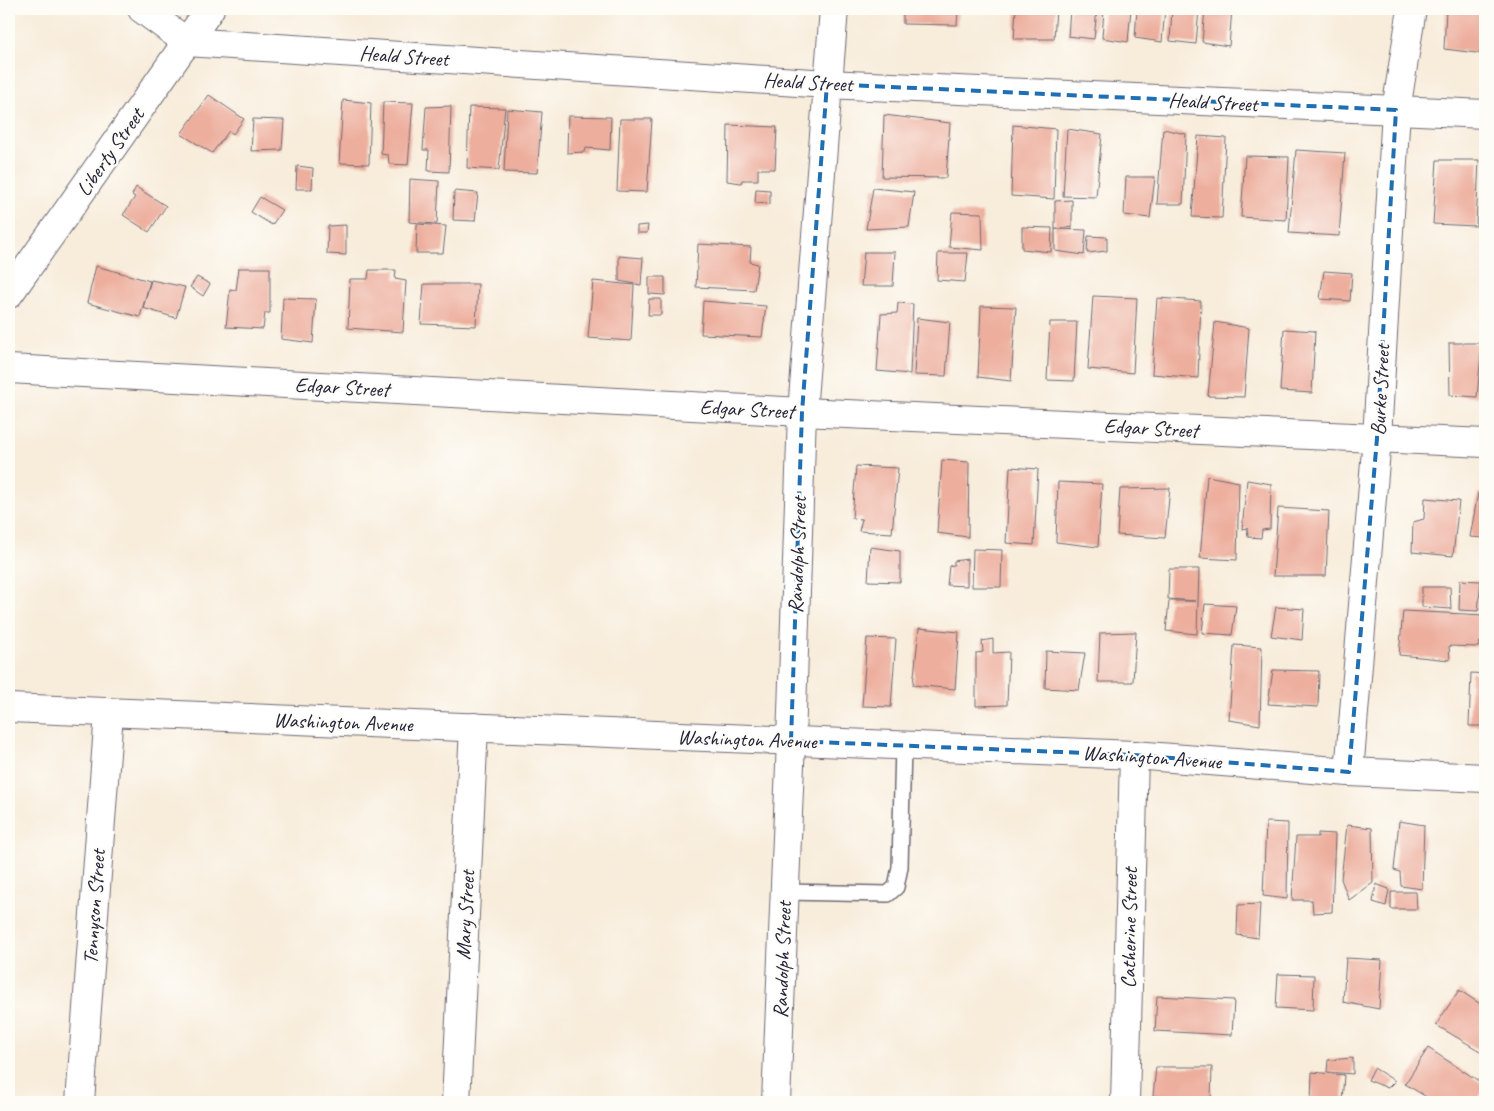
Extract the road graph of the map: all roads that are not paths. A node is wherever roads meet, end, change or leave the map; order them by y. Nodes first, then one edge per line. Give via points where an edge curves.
1 (142, 9) edge
2 (210, 9) edge
3 (834, 9) edge
4 (1412, 9) edge
5 (187, 42) junction
6 (827, 84) junction
7 (1396, 110) junction
8 (1485, 114) edge
9 (9, 294) edge
10 (9, 369) edge
11 (802, 412) junction
12 (1377, 438) junction
13 (1485, 443) edge
14 (9, 708) edge
15 (109, 713) junction
16 (474, 728) junction
17 (791, 741) junction
18 (903, 746) junction
19 (1134, 755) junction
20 (1349, 772) junction
21 (1485, 778) edge
22 (785, 892) junction
23 (80, 1102) edge
24 (456, 1102) edge
25 (776, 1102) edge
26 (1125, 1102) edge

1 - 5 street
2 - 5 street, Liberty Street
3 - 6 street, Randolph Street
4 - 7 street, Burke Street
5 - 6 street, Heald Street
5 - 9 street, Liberty Street
6 - 7 street, Heald Street
6 - 11 street, Randolph Street
7 - 8 street, Heald Street
7 - 12 street, Burke Street
10 - 11 street, Edgar Street
11 - 12 street, Edgar Street
11 - 17 street, Randolph Street
12 - 13 street, Edgar Street
12 - 20 street, Burke Street
14 - 15 street, Washington Avenue
15 - 16 street, Washington Avenue
15 - 23 street, Tennyson Street
16 - 17 street, Washington Avenue
16 - 24 street, Mary Street
17 - 18 street, Washington Avenue
17 - 22 street, Randolph Street
18 - 19 street, Washington Avenue
18 - 22 lane via 900,867 896,887 888,894
19 - 20 street, Washington Avenue
19 - 26 street, Catherine Street
20 - 21 street, Washington Avenue
22 - 25 street, Randolph Street

